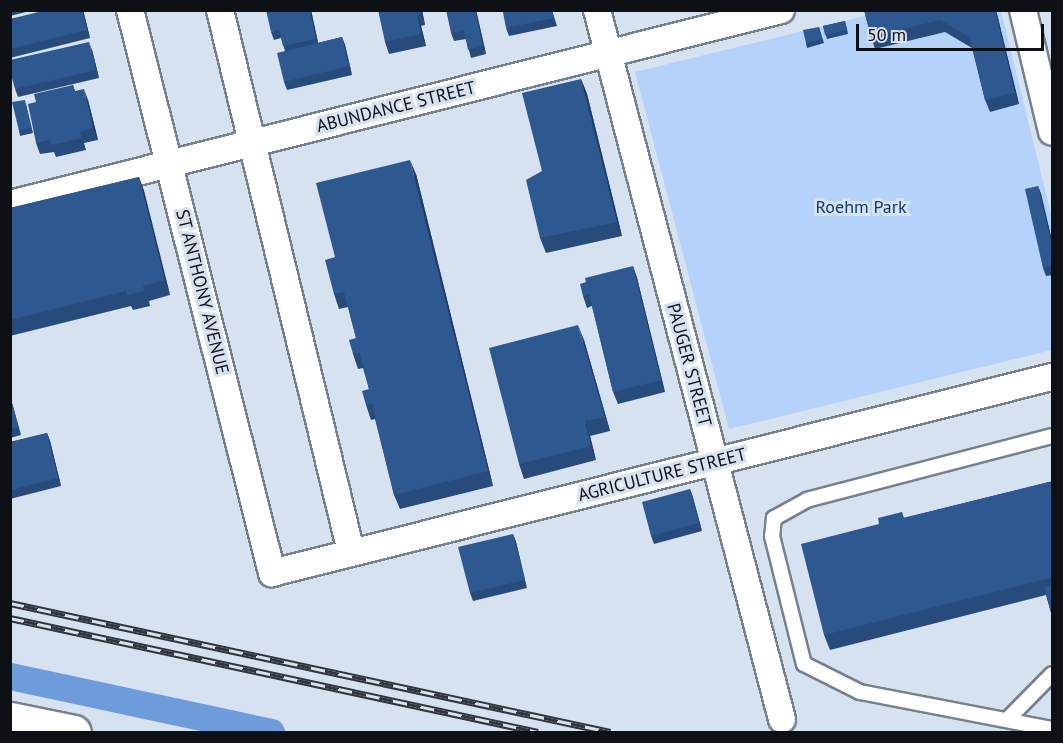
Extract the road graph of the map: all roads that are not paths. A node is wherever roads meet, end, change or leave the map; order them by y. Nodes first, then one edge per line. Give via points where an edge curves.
1 (130, 10) edge
2 (220, 10) edge
3 (597, 10) edge
4 (781, 10) edge
5 (1023, 10) edge
6 (607, 54) junction
7 (1053, 132) edge
8 (253, 143) junction
9 (170, 164) junction
10 (10, 204) edge
11 (1053, 377) edge
12 (1053, 436) edge
13 (715, 462) junction
14 (351, 552) junction
15 (272, 573) joint
16 (1053, 674) edge
17 (10, 719) edge
18 (782, 719) dead end
19 (1007, 720) junction
20 (1053, 729) edge
21 (74, 732) edge

1 - 9 street, ST ANTHONY AVENUE
2 - 8 street
3 - 6 street, PAUGER STREET
4 - 6 street, ABUNDANCE STREET
5 - 7 street
6 - 8 street, ABUNDANCE STREET
6 - 13 street, PAUGER STREET
8 - 9 street, ABUNDANCE STREET
8 - 14 street
9 - 10 street, ABUNDANCE STREET
9 - 15 street, ST ANTHONY AVENUE
11 - 13 street, AGRICULTURE STREET
12 - 19 lane via 807,500 774,518 772,536 804,664 860,692
13 - 14 street, AGRICULTURE STREET
13 - 18 street, PAUGER STREET
14 - 15 street, AGRICULTURE STREET
16 - 19 lane
17 - 21 street
19 - 20 lane

